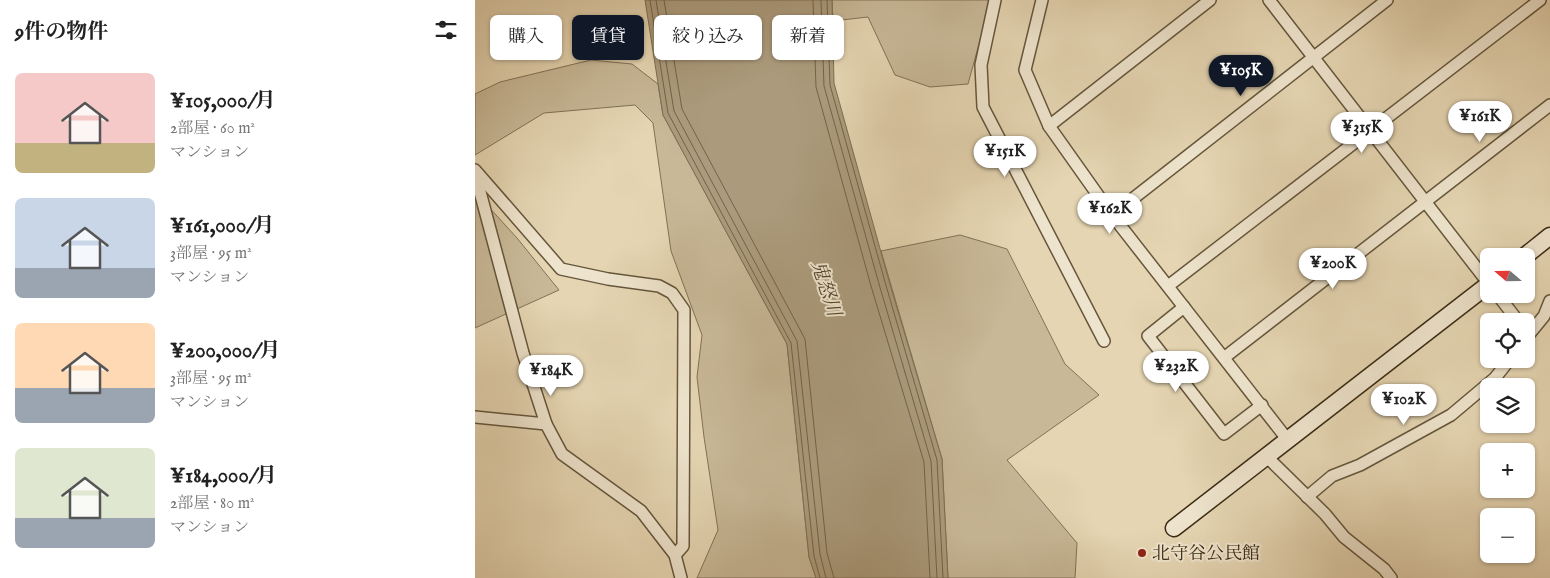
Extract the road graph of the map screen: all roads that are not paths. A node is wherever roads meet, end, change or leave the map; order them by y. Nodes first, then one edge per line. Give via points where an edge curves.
1 (995, 0) edge
2 (1042, 0) edge
3 (1210, 0) edge
4 (1269, 0) edge
5 (1387, 0) edge
6 (1540, 0) edge
7 (1314, 58) junction
8 (1550, 105) edge
9 (1049, 126) junction
10 (1370, 131) junction
11 (475, 172) edge
12 (1425, 202) junction
13 (1111, 215) junction
14 (1550, 236) edge
15 (1535, 248) edge
16 (1480, 272) edge
17 (1168, 286) junction
18 (1480, 291) edge
19 (1550, 301) edge
20 (1504, 303) edge
21 (1184, 307) junction
22 (1512, 313) edge
23 (1535, 326) edge
24 (1105, 341) dead end
25 (1225, 357) junction
26 (1503, 368) edge
27 (1261, 405) junction
28 (475, 418) edge
29 (546, 424) junction
30 (1287, 439) junction
31 (1266, 456) junction
32 (1307, 497) junction
33 (1174, 528) dead end
34 (675, 555) junction
35 (681, 578) edge
36 (1391, 578) edge

1 - 24 street via 981,65 983,107
2 - 9 street via 1025,70
3 - 9 street
4 - 7 street
5 - 7 street
6 - 10 street
7 - 10 street
7 - 13 street
8 - 12 street
9 - 13 street
10 - 12 street
10 - 17 street
11 - 29 street via 523,353
11 - 34 street via 561,269 659,286 672,293 684,310 683,546
12 - 16 street
12 - 25 street
13 - 17 street
14 - 15 street
17 - 21 street
18 - 30 street
19 - 23 street via 1544,316
20 - 22 street
21 - 25 street
21 - 27 street via 1148,336 1224,434
25 - 27 street
26 - 32 street via 1451,415 1360,465 1332,476
27 - 30 street
28 - 29 street
29 - 34 street via 562,454 641,511
30 - 31 street
31 - 32 street
31 - 33 street
32 - 36 street via 1344,537
34 - 35 street

